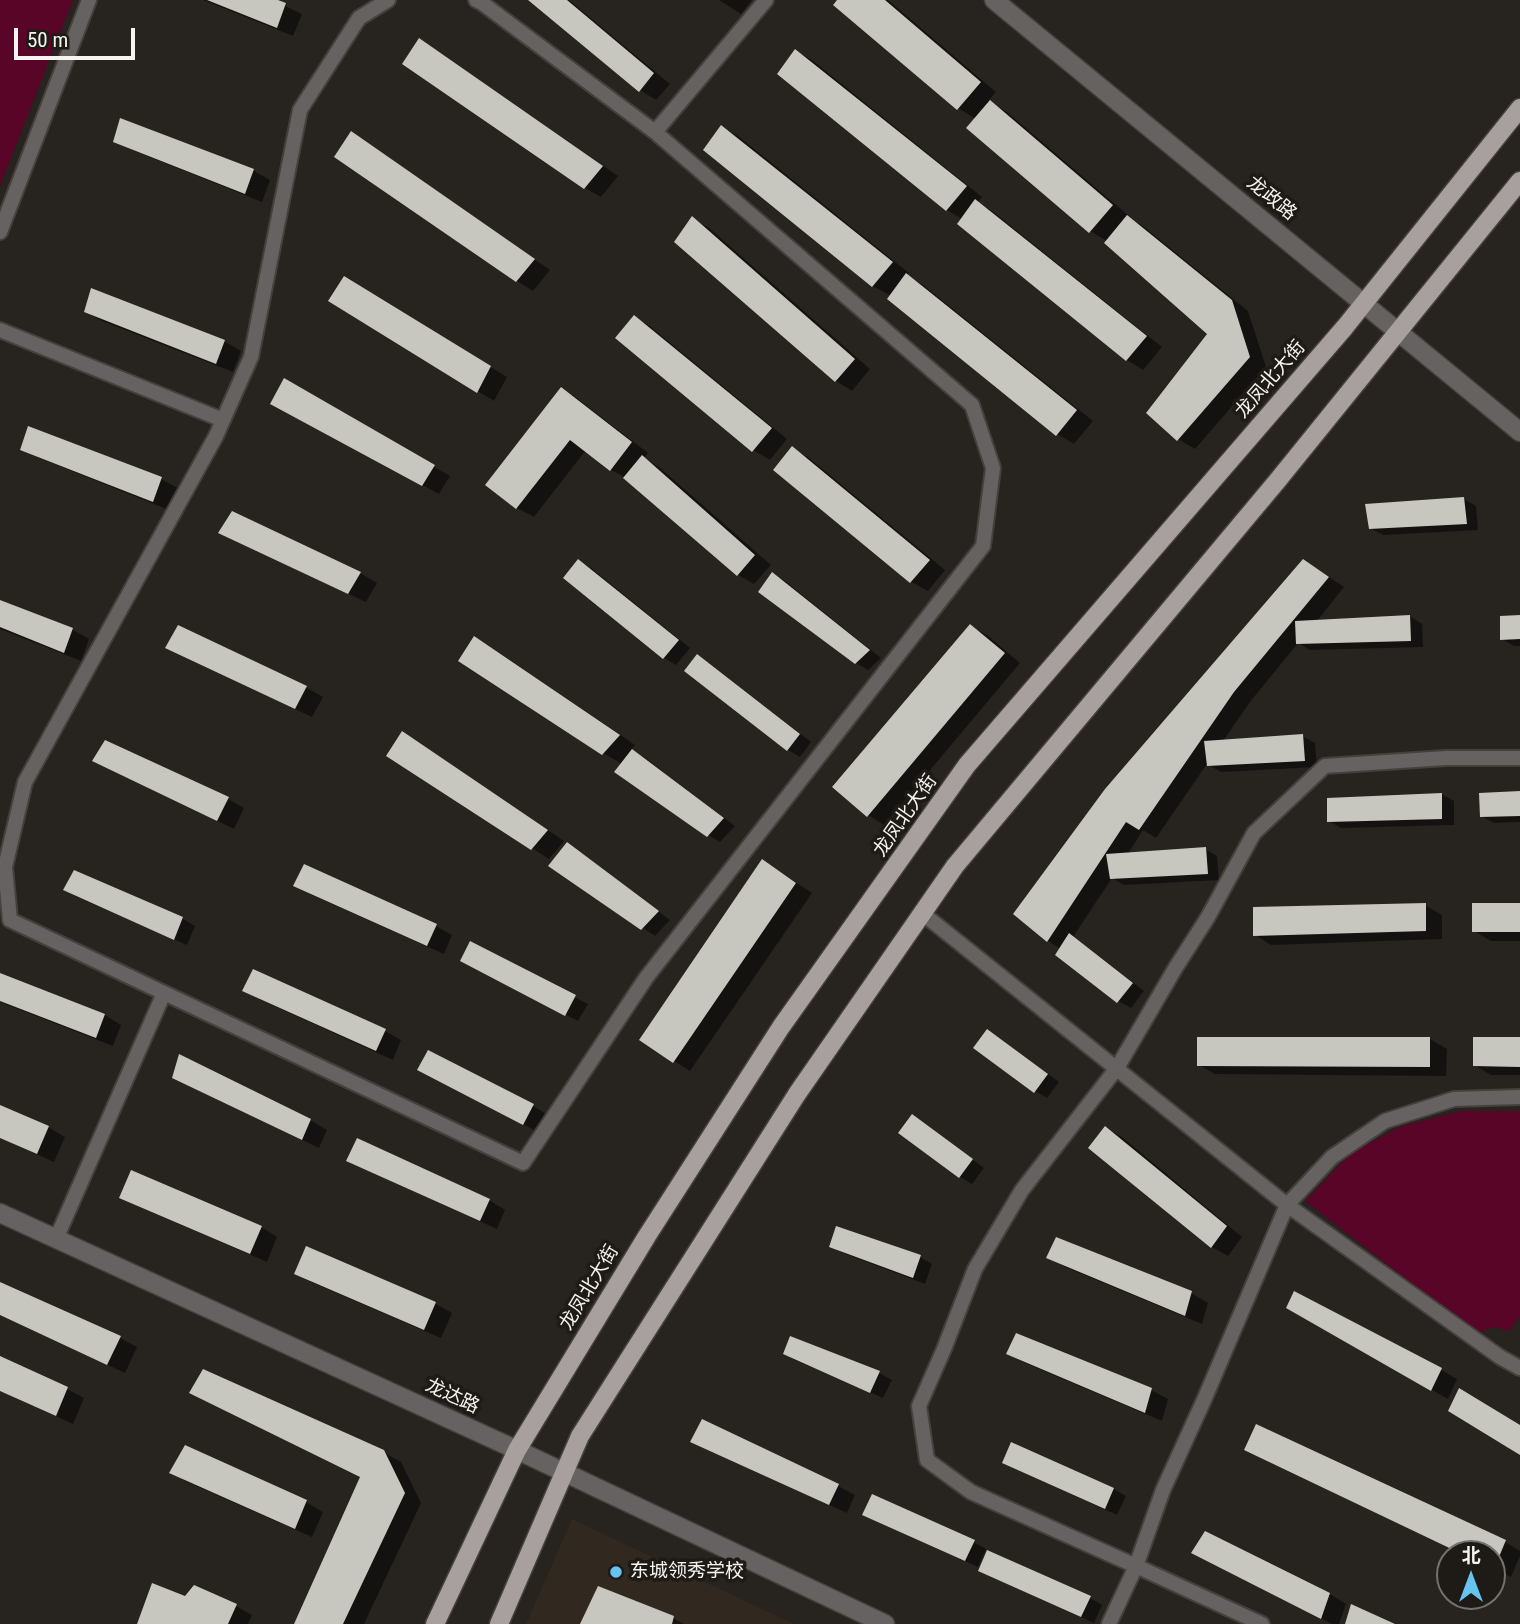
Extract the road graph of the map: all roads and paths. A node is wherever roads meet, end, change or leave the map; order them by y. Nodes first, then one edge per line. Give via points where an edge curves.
1 (89, 0) edge
2 (388, 0) edge
3 (476, 0) edge
4 (766, 0) edge
5 (994, 0) edge
6 (1520, 108) edge
7 (655, 132) junction
8 (1520, 181) edge
9 (0, 232) edge
10 (1364, 303) junction
11 (0, 330) edge
12 (1399, 331) junction
13 (223, 420) junction
14 (1520, 432) edge
15 (1520, 758) edge
16 (922, 913) junction
17 (164, 993) junction
18 (1117, 1068) junction
19 (1520, 1097) edge
20 (1287, 1205) junction
21 (0, 1213) edge
22 (56, 1239) junction
23 (1520, 1368) edge
24 (517, 1450) junction
25 (564, 1473) junction
26 (1136, 1566) junction
27 (435, 1624) edge
28 (499, 1624) edge
29 (885, 1624) edge
30 (1109, 1624) edge
31 (1262, 1624) edge

1 - 9 street
2 - 13 street via 359,18 300,110 251,357
3 - 7 street
4 - 7 street
5 - 10 street, 龙政路
6 - 10 main road, 龙凤北大街
7 - 17 street via 972,405 993,468 983,546 646,978 523,1163
8 - 12 main road
10 - 12 street, 龙政路
10 - 24 main road, 龙凤北大街 via 967,765 781,1027
11 - 13 street
12 - 14 street, 龙政路
12 - 16 main road via 955,866
13 - 17 street via 24,782 5,867 10,920
15 - 18 street via 1325,766 1254,832
16 - 18 street
16 - 25 main road via 797,1094 580,1436
17 - 22 street
18 - 20 street
18 - 26 street via 1022,1190 975,1269 919,1406 927,1461 971,1492
19 - 20 street via 1454,1099 1385,1121 1332,1157
20 - 23 street
20 - 26 street via 1163,1490
21 - 22 street, 龙达路
22 - 24 street, 龙达路
24 - 25 street, 龙达路
24 - 27 main road, 龙凤北大街
25 - 28 main road
25 - 29 street, 龙达路
26 - 30 street
26 - 31 street

